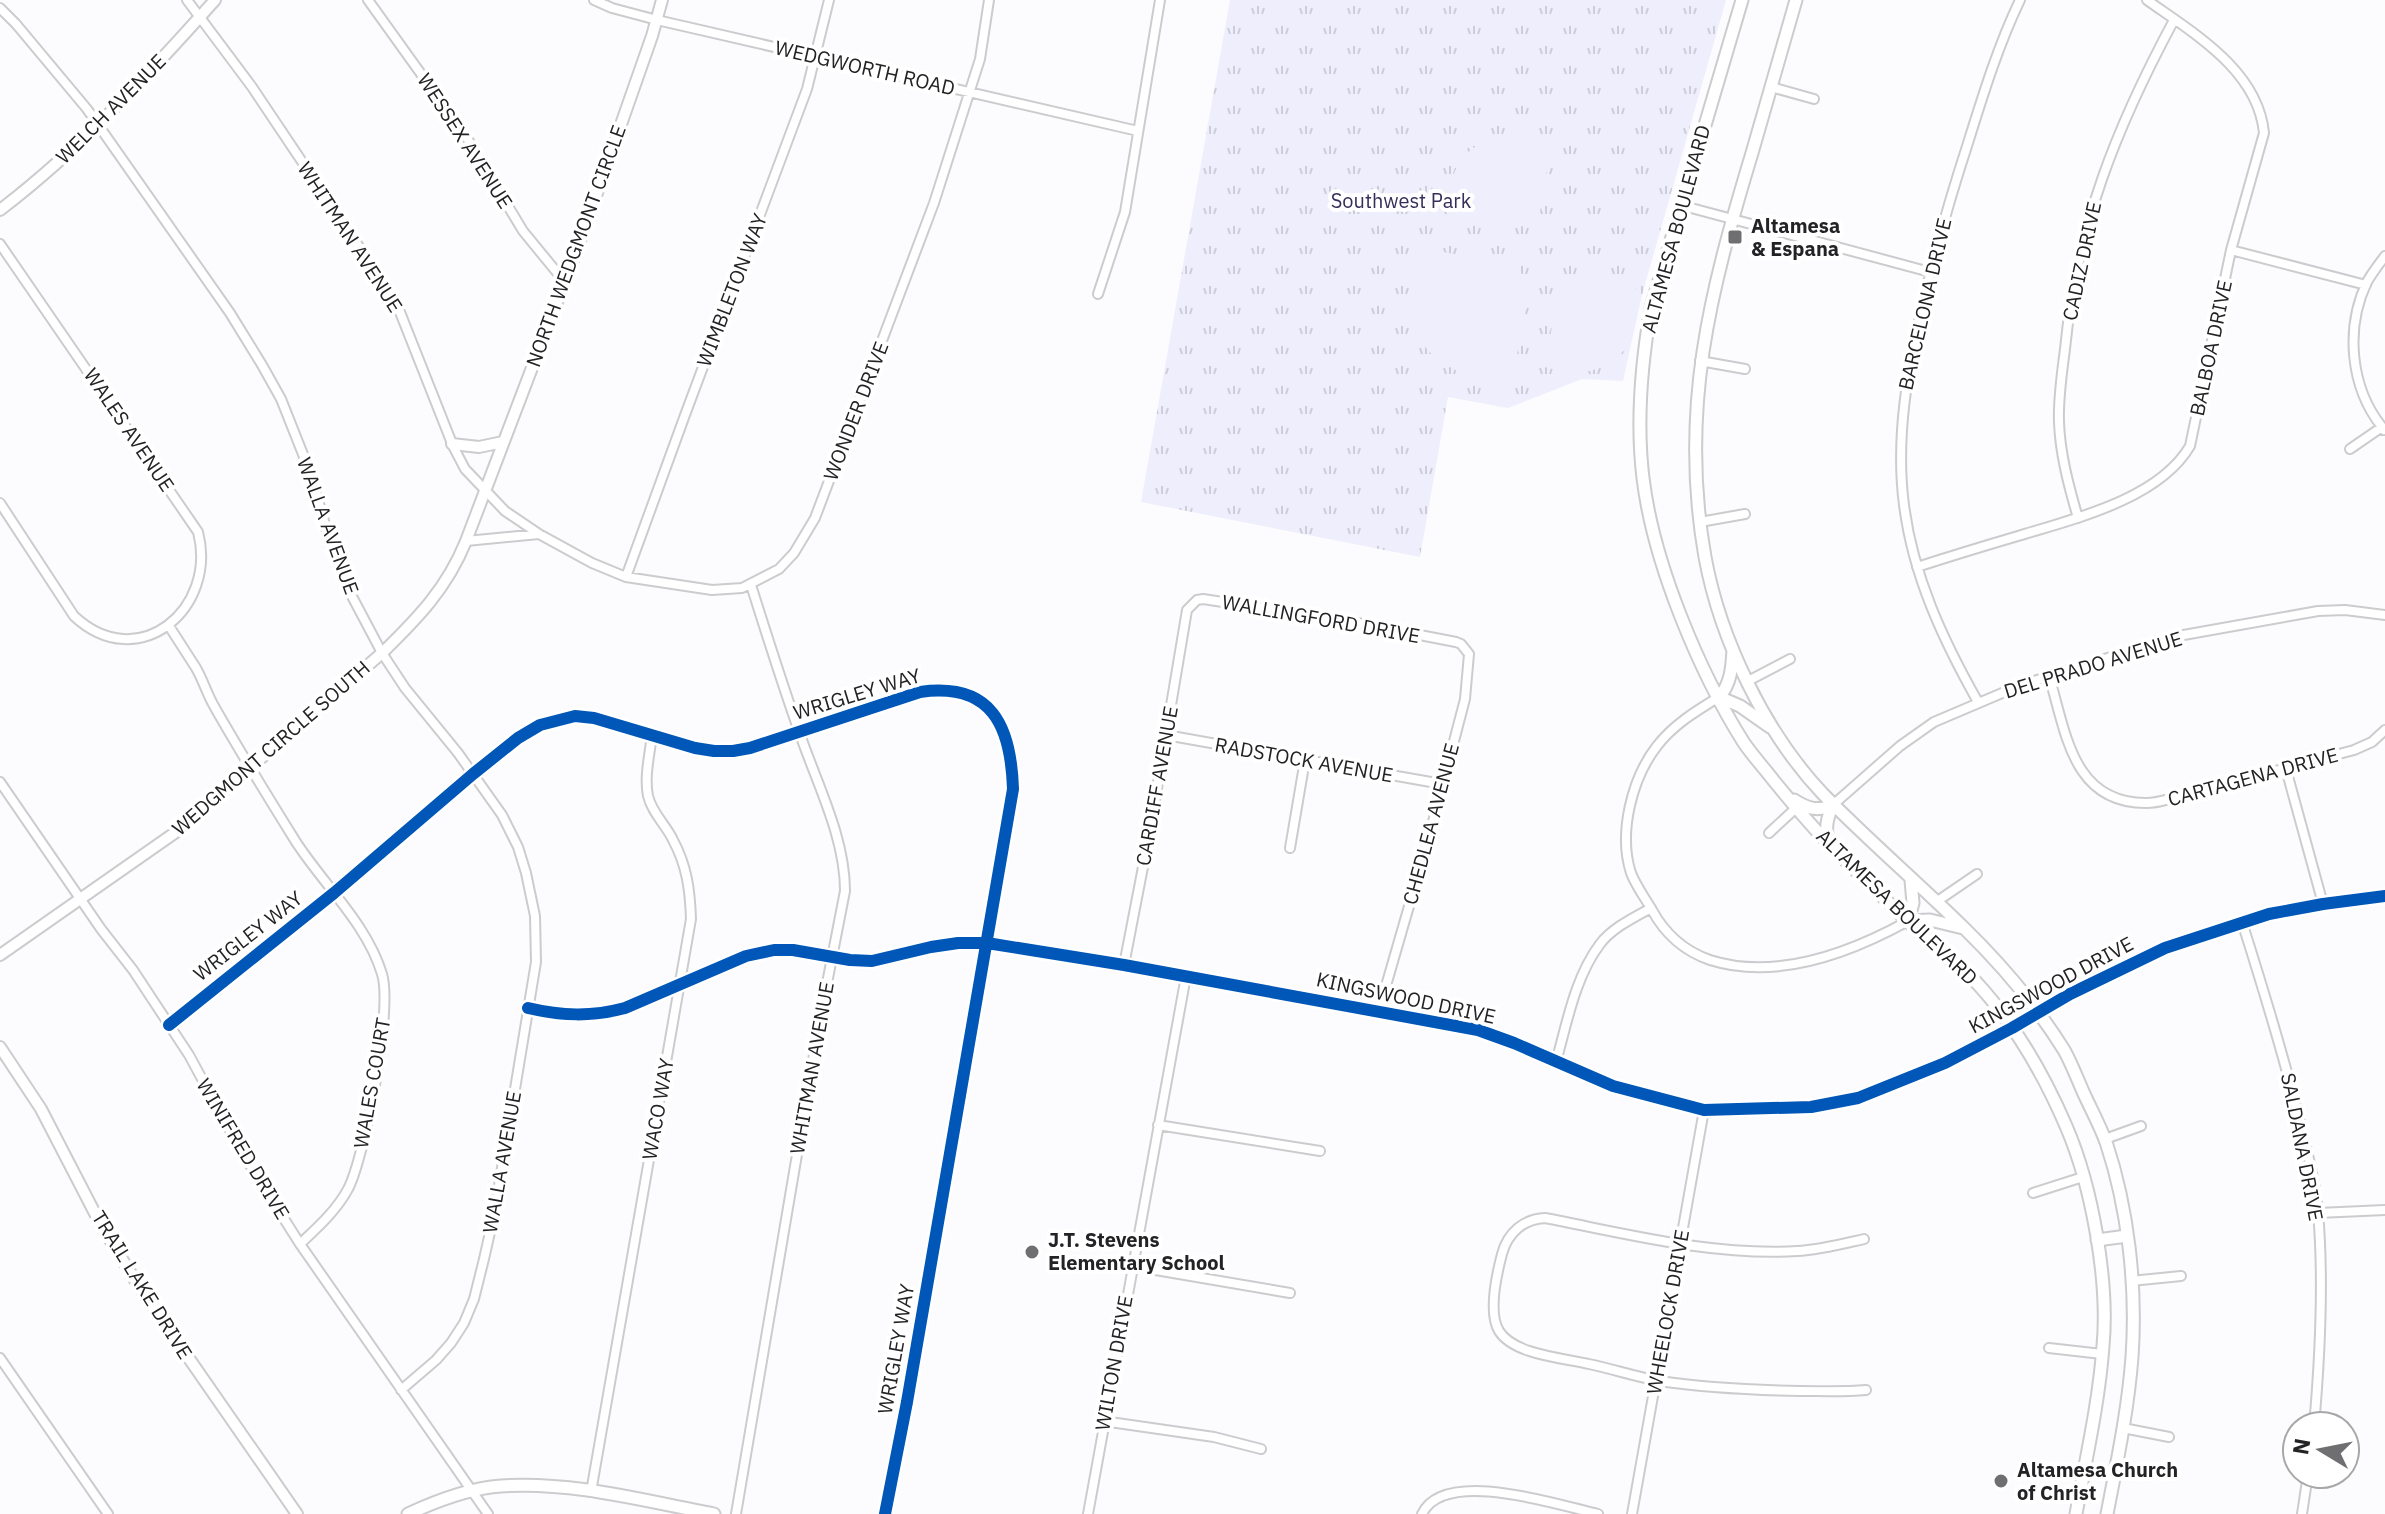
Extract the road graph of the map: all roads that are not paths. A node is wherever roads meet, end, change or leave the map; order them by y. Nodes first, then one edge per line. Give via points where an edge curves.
1 (187, 0) edge
2 (215, 0) edge
3 (368, 0) edge
4 (594, 0) edge
5 (662, 0) edge
6 (829, 0) edge
7 (989, 0) edge
8 (1160, 0) edge
9 (1742, 0) edge
10 (1796, 0) edge
11 (2020, 0) edge
12 (2147, 0) edge
13 (0, 8) edge
14 (200, 17) junction
15 (657, 20) junction
16 (2174, 20) junction
17 (815, 56) junction
18 (1771, 87) junction
19 (970, 93) junction
20 (1814, 99) dead end
21 (98, 125) junction
22 (1138, 131) junction
23 (1680, 205) junction
24 (0, 210) edge
25 (1731, 221) junction
26 (0, 244) edge
27 (2231, 250) junction
28 (2385, 256) edge
29 (1930, 272) junction
30 (564, 281) junction
31 (2366, 285) junction
32 (1098, 294) dead end
33 (1700, 361) junction
34 (1745, 369) dead end
35 (2383, 428) edge
36 (503, 442) junction
37 (452, 444) junction
38 (2350, 449) dead end
39 (484, 490) junction
40 (0, 503) edge
41 (1745, 514) dead end
42 (2078, 518) junction
43 (1700, 522) junction
44 (539, 534) junction
45 (466, 541) junction
46 (1917, 567) junction
47 (626, 577) junction
48 (751, 585) junction
49 (1189, 607) joint
50 (2385, 615) edge
51 (169, 626) junction
52 (1456, 642) joint
53 (1733, 647) junction
54 (382, 653) junction
55 (1790, 659) dead end
56 (2049, 676) junction
57 (1748, 681) junction
58 (1719, 697) junction
59 (1978, 702) junction
60 (1774, 729) junction
61 (2385, 730) edge
62 (799, 733) junction
63 (652, 734) junction
64 (1166, 735) junction
65 (1305, 760) junction
66 (249, 768) junction
67 (2286, 769) junction
68 (473, 774) junction
69 (0, 782) edge
70 (1442, 784) junction
71 (1783, 791) junction
72 (1834, 804) junction
73 (1796, 808) junction
74 (1769, 833) dead end
75 (1829, 844) junction
76 (1290, 848) dead end
77 (1977, 874) dead end
78 (1911, 879) junction
79 (334, 893) junction
80 (2385, 896) edge
81 (80, 899) junction
82 (1936, 902) junction
83 (2323, 904) junction
84 (1651, 908) junction
85 (1908, 921) junction
86 (2242, 922) junction
87 (1964, 928) junction
88 (987, 943) junction
89 (0, 955) edge
90 (832, 957) junction
91 (1124, 965) junction
92 (1186, 976) junction
93 (680, 985) junction
94 (528, 1008) junction
95 (1379, 1010) junction
96 (2038, 1013) junction
97 (169, 1025) junction
98 (2012, 1028) junction
99 (0, 1047) edge
100 (1556, 1062) junction
101 (1704, 1110) junction
102 (1158, 1125) junction
103 (2141, 1126) dead end
104 (2105, 1139) junction
105 (1320, 1151) dead end
106 (2083, 1177) junction
107 (2033, 1193) dead end
108 (2385, 1210) edge
109 (2318, 1213) junction
110 (2127, 1236) junction
111 (1864, 1239) dead end
112 (2097, 1240) junction
113 (300, 1244) junction
114 (1679, 1244) junction
115 (1132, 1266) junction
116 (2181, 1276) dead end
117 (2131, 1281) junction
118 (1290, 1293) dead end
119 (2049, 1348) dead end
120 (2102, 1354) junction
121 (0, 1358) edge
122 (1656, 1380) junction
123 (401, 1390) junction
124 (1866, 1390) dead end
125 (2315, 1410) edge
126 (1103, 1421) junction
127 (2123, 1428) junction
128 (2169, 1437) dead end
129 (1261, 1449) dead end
130 (2306, 1490) edge
131 (472, 1491) junction
132 (591, 1492) junction
133 (108, 1514) edge
134 (297, 1514) edge
135 (408, 1514) edge
136 (488, 1514) edge
137 (714, 1514) edge
138 (736, 1514) edge
139 (885, 1514) edge
140 (1088, 1514) edge
141 (1422, 1514) edge
142 (1598, 1514) edge
143 (1632, 1514) edge
144 (2076, 1514) edge
145 (2107, 1514) edge
146 (2302, 1514) edge

1 - 14 street, WHITMAN AVENUE
2 - 14 street, WELCH AVENUE
3 - 30 street, WESSEX AVENUE via 467,138 523,231
4 - 15 street, WEDGWORTH ROAD
5 - 15 street, NORTH WEDGMONT CIRCLE
6 - 17 street, WIMBLETON WAY
7 - 19 street, WONDER DRIVE
8 - 22 street
9 - 23 main road, ALTAMESA BOULEVARD
10 - 18 main road, ALTAMESA BOULEVARD
11 - 29 street, BARCELONA DRIVE via 1988,81
12 - 16 street, BALBOA DRIVE
13 - 21 street, WALLA AVENUE
14 - 21 street, WELCH AVENUE
14 - 37 street, WHITMAN AVENUE via 396,302
15 - 17 street, WEDGWORTH ROAD
15 - 30 street, NORTH WEDGMONT CIRCLE
16 - 27 street, BALBOA DRIVE via 2235,70 2263,122
16 - 42 street, CADIZ DRIVE via 2128,109 2101,177 2075,277 2059,423
17 - 19 street, WEDGWORTH ROAD
17 - 47 street, WIMBLETON WAY via 799,113
18 - 20 street
18 - 25 main road, ALTAMESA BOULEVARD
19 - 22 street, WEDGWORTH ROAD
19 - 48 street, WONDER DRIVE via 815,518 779,569
21 - 24 street, WELCH AVENUE
21 - 54 street, WALLA AVENUE via 230,313 281,399 346,585
22 - 32 street via 1125,212
23 - 25 street
23 - 58 main road, ALTAMESA BOULEVARD via 1644,351 1639,400 1643,480 1669,584
25 - 29 street
25 - 33 main road, ALTAMESA BOULEVARD
26 - 51 street, WALES AVENUE via 198,532 198,583
27 - 31 street
27 - 42 street, BALBOA DRIVE via 2190,446 2150,485
28 - 31 street
29 - 46 street, BARCELONA DRIVE via 1904,396 1901,475
30 - 36 street, NORTH WEDGMONT CIRCLE
31 - 35 street via 2354,332 2355,364 2361,391
33 - 34 street
33 - 43 main road, ALTAMESA BOULEVARD via 1695,463
35 - 38 street
36 - 37 street via 479,447
36 - 39 street, NORTH WEDGMONT CIRCLE
37 - 39 street, WHITMAN AVENUE
39 - 44 street, WONDER DRIVE
39 - 45 street, WEDGMONT CIRCLE SOUTH
40 - 51 street via 82,623 102,635 126,639
41 - 43 street
42 - 46 street, BALBOA DRIVE
43 - 53 main road, ALTAMESA BOULEVARD via 1712,585
44 - 45 street
44 - 47 street, WONDER DRIVE
45 - 54 street, WEDGMONT CIRCLE SOUTH via 443,588
46 - 59 street, BARCELONA DRIVE via 1949,652
47 - 48 street, WONDER DRIVE via 712,590
48 - 62 street, WHITMAN AVENUE
49 - 52 street, WALLINGFORD DRIVE via 1203,599
49 - 64 street, CARDIFF AVENUE
50 - 56 street, DEL PRADO AVENUE via 2345,610 2287,616 2178,636
51 - 66 street, WALES COURT
52 - 70 street, CHEDLEA AVENUE via 1469,654 1470,663
53 - 57 main road, ALTAMESA BOULEVARD
53 - 58 main road via 1732,670
54 - 66 street, WEDGMONT CIRCLE SOUTH
54 - 68 street, WALLA AVENUE
55 - 57 street
56 - 59 street, DEL PRADO AVENUE
56 - 67 street, CARTAGENA DRIVE via 2081,771 2091,785 2115,798 2149,803
57 - 60 main road, ALTAMESA BOULEVARD
58 - 60 main road
58 - 71 main road, ALTAMESA BOULEVARD via 1745,745
58 - 84 street via 1659,744 1634,792 1627,853
59 - 72 street, DEL PRADO AVENUE via 1934,722 1900,746
60 - 72 main road, ALTAMESA BOULEVARD
61 - 67 street, CARTAGENA DRIVE via 2354,750
62 - 63 street, WRIGLEY WAY via 733,751 695,748
62 - 88 street, WRIGLEY WAY via 939,690 954,691 994,713 1008,743 1013,789
62 - 90 street, WHITMAN AVENUE via 845,872
63 - 68 street, WRIGLEY WAY via 594,718 557,719 518,738
63 - 93 street, WACO WAY via 648,797 673,839 690,885 691,919
64 - 65 street, RADSTOCK AVENUE
64 - 91 street, CARDIFF AVENUE
65 - 70 street, RADSTOCK AVENUE
65 - 76 street
66 - 79 street, WALES COURT
66 - 81 street, WEDGMONT CIRCLE SOUTH via 176,832
67 - 83 street
68 - 79 street, WRIGLEY WAY
68 - 94 street, WALLA AVENUE via 502,815 526,873 535,916 536,962
69 - 81 street, WINIFRED DRIVE
70 - 95 street, CHEDLEA AVENUE
71 - 72 main road via 1815,809
71 - 73 main road, ALTAMESA BOULEVARD
72 - 75 main road via 1827,819
72 - 78 main road, ALTAMESA BOULEVARD
73 - 74 street
73 - 75 main road, ALTAMESA BOULEVARD
75 - 85 main road, ALTAMESA BOULEVARD
77 - 82 street, ALTAMESA BOULEVARD
78 - 82 main road, ALTAMESA BOULEVARD
78 - 85 main road
79 - 97 street, WRIGLEY WAY
79 - 113 street, WALES COURT via 368,944 386,996 379,1059 350,1185 339,1205
80 - 83 street, KINGSWOOD DRIVE
81 - 89 street, WEDGMONT CIRCLE SOUTH
81 - 97 street, WINIFRED DRIVE
82 - 87 main road, ALTAMESA BOULEVARD
83 - 86 street, KINGSWOOD DRIVE
84 - 85 street via 1683,947 1710,960 1754,966 1819,960
84 - 100 street via 1600,943 1584,973
85 - 87 main road
85 - 98 main road, ALTAMESA BOULEVARD via 1975,982
86 - 96 street, KINGSWOOD DRIVE via 2165,948
86 - 109 street, SALDANA DRIVE via 2281,1050
87 - 96 main road, ALTAMESA BOULEVARD
88 - 90 street, KINGSWOOD DRIVE via 945,945 872,961
88 - 91 street, KINGSWOOD DRIVE
88 - 139 street, WRIGLEY WAY
90 - 93 street, KINGSWOOD DRIVE via 774,950 746,956
90 - 138 street, WHITMAN AVENUE
91 - 92 street, KINGSWOOD DRIVE
92 - 95 street, KINGSWOOD DRIVE
92 - 102 street, WILTON DRIVE
93 - 94 street, KINGSWOOD DRIVE via 604,1013 568,1015
93 - 132 street, WACO WAY
94 - 123 street, WALLA AVENUE via 495,1210 474,1299 451,1343
95 - 100 street, KINGSWOOD DRIVE via 1478,1030
96 - 98 street, KINGSWOOD DRIVE
96 - 104 main road, ALTAMESA BOULEVARD via 2066,1053
97 - 113 street, WINIFRED DRIVE
98 - 101 street, KINGSWOOD DRIVE via 1945,1063 1858,1098 1811,1107
98 - 106 main road, ALTAMESA BOULEVARD via 2067,1129
99 - 134 street, TRAIL LAKE DRIVE via 41,1109 138,1285
100 - 101 street, KINGSWOOD DRIVE via 1613,1086
101 - 114 street, WHEELOCK DRIVE
102 - 105 street
102 - 115 street, WILTON DRIVE
103 - 104 street
104 - 110 main road, ALTAMESA BOULEVARD
106 - 107 street
106 - 112 main road, ALTAMESA BOULEVARD
108 - 109 street
109 - 125 street, SALDANA DRIVE
110 - 112 main road
110 - 117 main road, ALTAMESA BOULEVARD
111 - 114 street via 1798,1251
112 - 120 main road, ALTAMESA BOULEVARD via 2104,1308
113 - 123 street, WINIFRED DRIVE
114 - 122 street, WHEELOCK DRIVE
114 - 122 street via 1534,1219 1511,1235 1500,1262 1494,1299 1497,1323 1513,1344
115 - 118 street
115 - 126 street, WILTON DRIVE
116 - 117 street
117 - 127 main road, ALTAMESA BOULEVARD via 2132,1357
119 - 120 street
120 - 144 main road, ALTAMESA BOULEVARD
121 - 133 street
122 - 124 street via 1769,1390
122 - 143 street, WHEELOCK DRIVE
123 - 131 street, WINIFRED DRIVE
126 - 129 street
126 - 140 street, WILTON DRIVE
127 - 128 street
127 - 145 main road, ALTAMESA BOULEVARD
130 - 146 street
131 - 132 main road via 500,1486
131 - 135 main road
131 - 136 street, WINIFRED DRIVE
132 - 137 main road
141 - 142 street via 1430,1501 1467,1490

